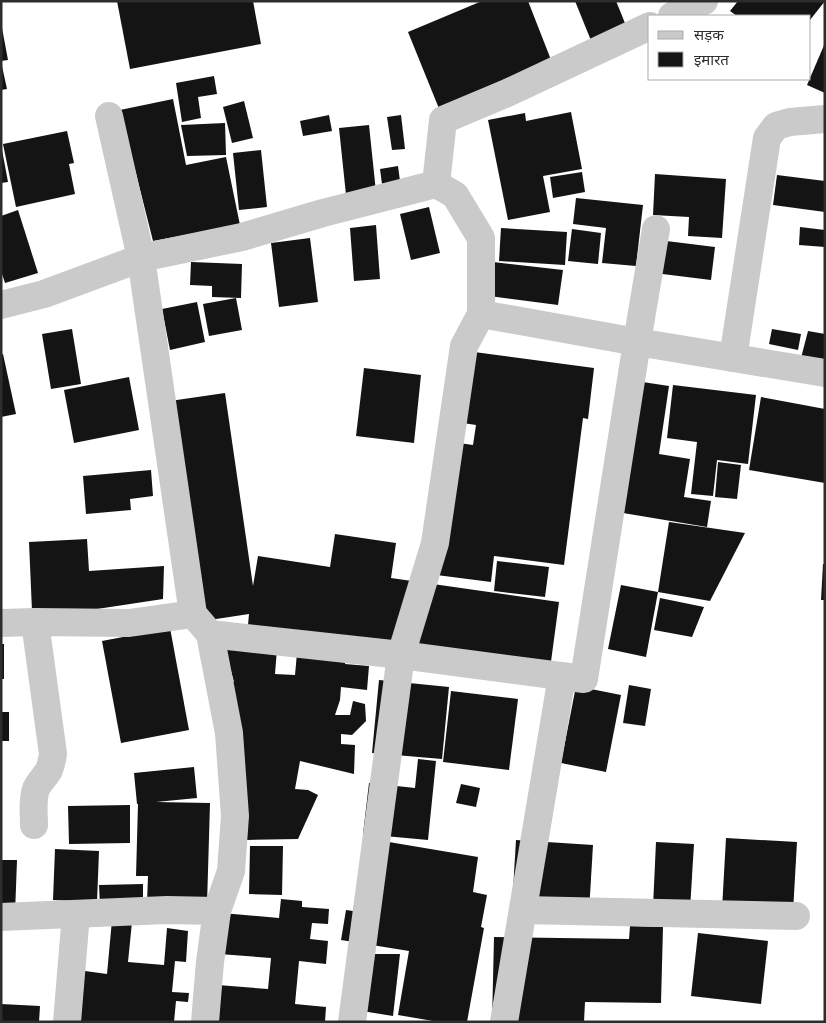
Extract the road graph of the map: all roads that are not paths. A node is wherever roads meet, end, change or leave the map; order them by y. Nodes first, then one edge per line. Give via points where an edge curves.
1 (704, 1) edge
2 (674, 15) edge
3 (648, 27) edge
4 (110, 116) dead end
5 (825, 119) edge
6 (436, 184) junction
7 (656, 229) dead end
8 (141, 258) junction
9 (1, 304) edge
10 (480, 314) junction
11 (637, 342) junction
12 (733, 358) junction
13 (825, 373) edge
14 (35, 622) junction
15 (1, 623) edge
16 (202, 624) junction
17 (401, 655) junction
18 (562, 676) junction
19 (34, 825) dead end
20 (523, 910) junction
21 (217, 911) junction
22 (76, 914) junction
23 (796, 916) dead end
24 (1, 917) edge
25 (67, 1022) edge
26 (205, 1022) edge
27 (352, 1022) edge
28 (504, 1022) edge

1 - 2 street
3 - 6 street via 443,120
4 - 8 street
5 - 12 street via 776,126 767,138
6 - 8 street via 242,237
6 - 10 street via 455,195 481,238
7 - 11 street
8 - 9 street via 44,294
8 - 16 street
10 - 11 street
10 - 17 street via 464,346 435,543
11 - 12 street
11 - 18 street via 584,679
12 - 13 street
14 - 15 street
14 - 16 street
14 - 19 street via 53,754 34,797
16 - 17 street
16 - 21 street via 229,733 235,816 231,871
17 - 18 street
17 - 27 street
18 - 20 street
20 - 23 street
20 - 28 street
21 - 22 street
21 - 26 street
22 - 24 street
22 - 25 street

